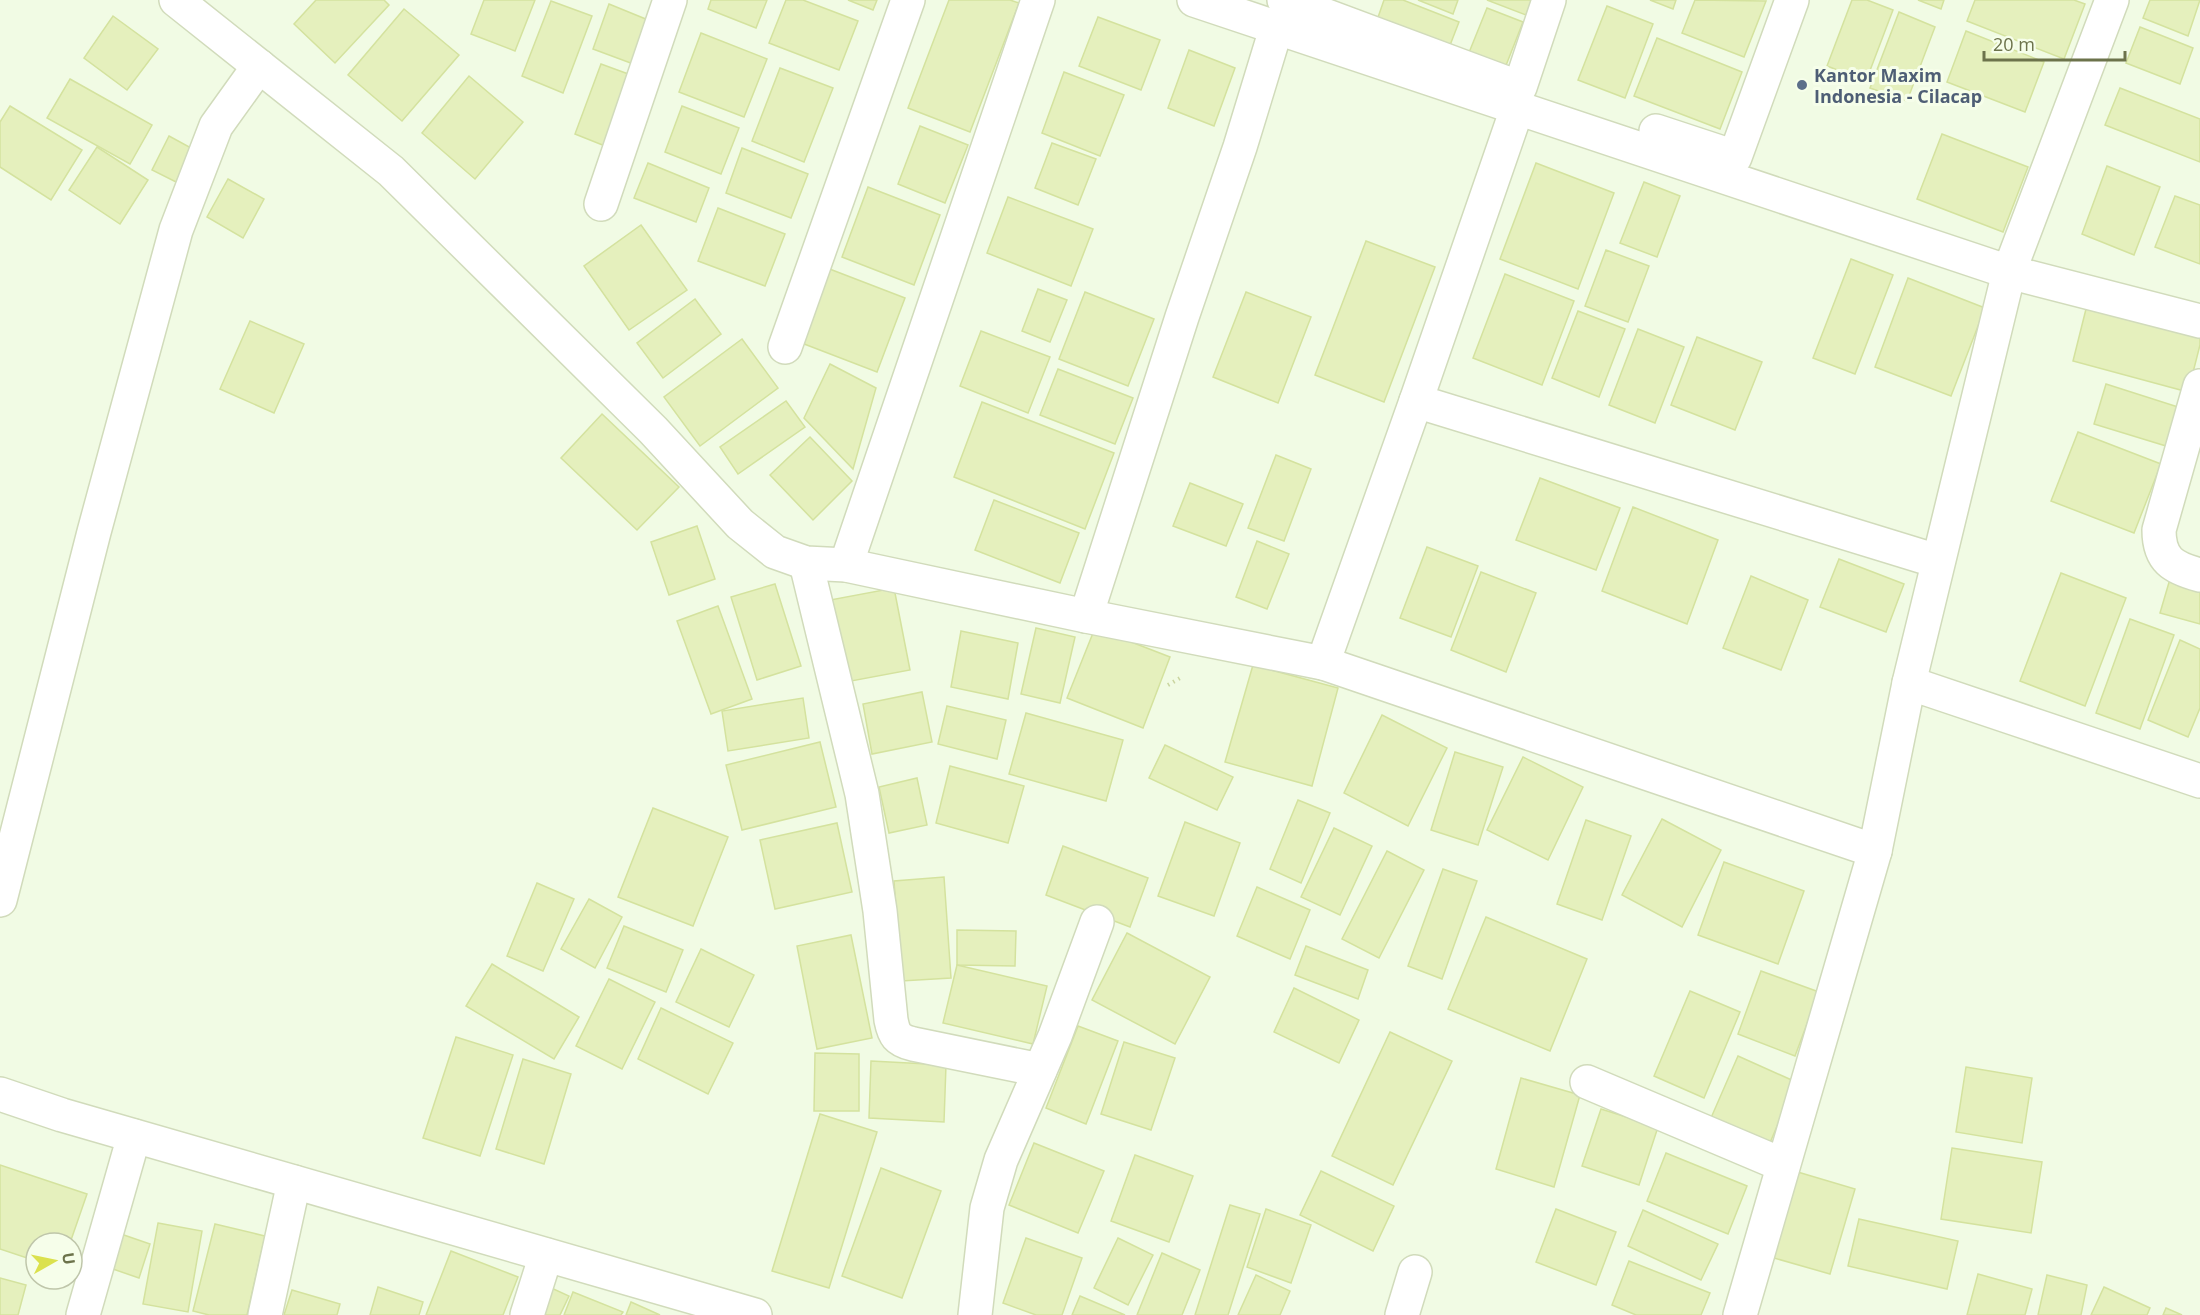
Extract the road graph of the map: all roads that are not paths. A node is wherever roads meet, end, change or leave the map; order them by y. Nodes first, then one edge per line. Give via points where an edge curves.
1 (176, 0) edge
2 (670, 0) edge
3 (908, 0) edge
4 (1038, 0) edge
5 (1194, 0) edge
6 (1549, 0) edge
7 (1792, 0) edge
8 (2112, 0) edge
9 (1326, 8) edge
10 (1280, 15) edge
11 (259, 66) junction
12 (1518, 98) junction
13 (602, 204) dead end
14 (2009, 272) junction
15 (2200, 321) edge
16 (785, 347) dead end
17 (2200, 386) edge
18 (1416, 401) junction
19 (1937, 561) junction
20 (806, 563) junction
21 (846, 565) junction
22 (2200, 575) edge
23 (1086, 616) junction
24 (1323, 663) junction
25 (1909, 683) junction
26 (2200, 782) edge
27 (1875, 851) junction
28 (0, 900) edge
29 (1097, 922) dead end
30 (1040, 1070) junction
31 (1587, 1082) dead end
32 (0, 1094) edge
33 (134, 1136) junction
34 (1783, 1165) junction
35 (294, 1182) junction
36 (546, 1254) junction
37 (1415, 1272) dead end
38 (83, 1315) edge
39 (265, 1315) edge
40 (527, 1315) edge
41 (755, 1315) edge
42 (975, 1315) edge
43 (1402, 1315) edge
44 (1740, 1315) edge

1 - 11 street
2 - 13 street
3 - 16 street
4 - 21 street
5 - 10 street
6 - 12 street
7 - 12 street via 1736,157
8 - 14 street
9 - 10 street
9 - 12 street
10 - 12 street
10 - 23 street
11 - 20 street via 391,171 653,430 740,524 775,552
11 - 28 street via 216,126 176,230
12 - 14 street
12 - 18 street
14 - 15 street
14 - 19 street
17 - 22 street via 2159,530 2159,545 2166,559 2181,570
18 - 19 street
18 - 24 street
19 - 25 street
20 - 21 street
20 - 30 street via 862,794 896,1036 912,1044
21 - 23 street
23 - 24 street
24 - 27 street
25 - 26 street
25 - 27 street
27 - 34 street
29 - 30 street
30 - 42 street via 1001,1160 987,1208
31 - 34 street
32 - 33 street
33 - 35 street
33 - 38 street
34 - 44 street
35 - 36 street
35 - 39 street
36 - 40 street
36 - 41 street
37 - 43 street

